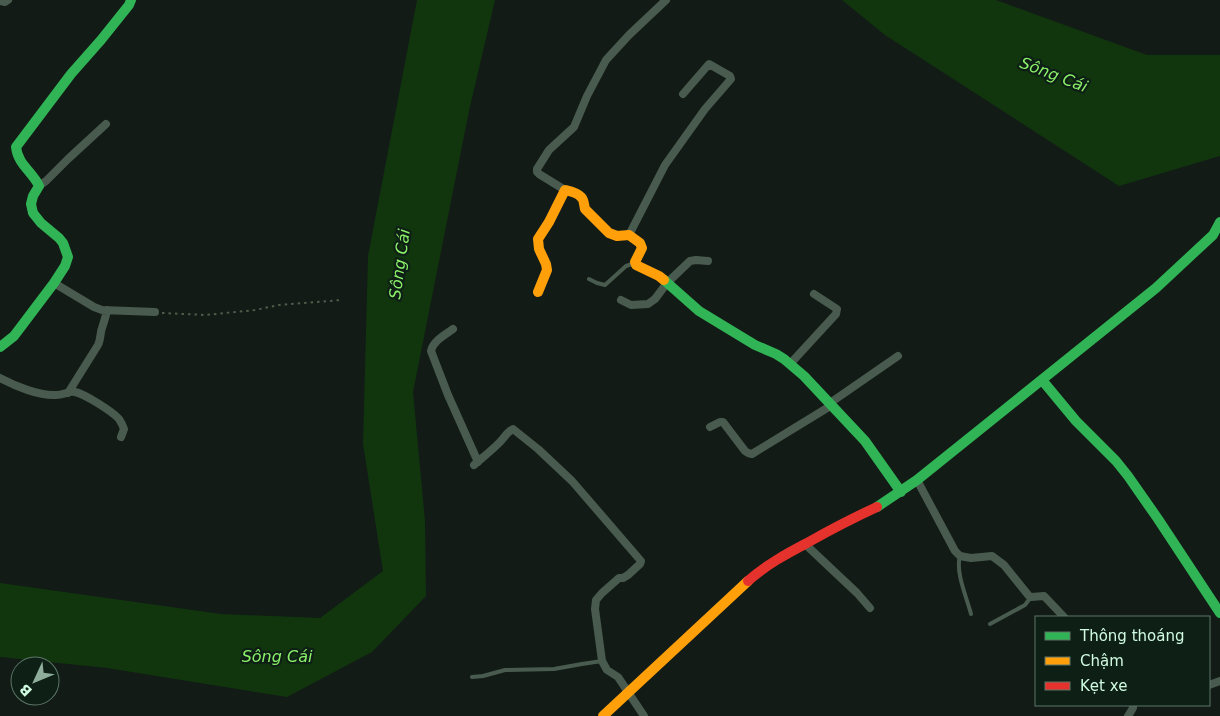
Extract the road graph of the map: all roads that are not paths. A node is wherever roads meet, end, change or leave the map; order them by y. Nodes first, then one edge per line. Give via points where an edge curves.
1 (8, 0) edge
2 (131, 0) edge
3 (666, 0) edge
4 (0, 1) edge
5 (683, 94) dead end
6 (106, 124) dead end
7 (40, 186) junction
8 (565, 190) junction
9 (1220, 222) edge
10 (629, 235) junction
11 (708, 261) dead end
12 (635, 263) junction
13 (589, 279) dead end
14 (54, 283) junction
15 (667, 283) junction
16 (538, 292) dead end
17 (814, 294) dead end
18 (621, 300) dead end
19 (107, 310) junction
20 (155, 312) road end
21 (453, 329) dead end
22 (0, 347) edge
23 (898, 356) dead end
24 (790, 364) junction
25 (0, 378) edge
26 (1042, 380) junction
27 (68, 393) junction
28 (831, 404) junction
29 (710, 427) dead end
30 (121, 437) dead end
31 (917, 480) junction
32 (901, 492) junction
33 (805, 544) junction
34 (960, 556) junction
35 (1032, 597) junction
36 (870, 608) dead end
37 (1220, 613) edge
38 (972, 614) dead end
39 (1063, 616) edge
40 (990, 624) dead end
41 (602, 661) junction
42 (472, 677) dead end
43 (628, 692) junction
44 (603, 716) edge
45 (644, 716) edge

1 - 4 street
2 - 7 street via 16,146 18,160
3 - 8 street via 606,60 574,127 549,150 537,169 539,174
5 - 10 street via 709,64 730,76 731,80 665,165
6 - 7 street
7 - 14 street via 33,196 33,213 63,243 68,258
8 - 10 street via 581,196 588,213 609,233
8 - 16 street via 538,239 547,270
9 - 26 street via 1213,235 1156,288
10 - 12 street via 642,246
11 - 15 street via 690,262
12 - 13 lane via 626,266 605,285
12 - 15 street
14 - 19 street via 94,307
14 - 22 street via 14,336
15 - 18 street via 648,304 631,305
15 - 24 street via 699,311
17 - 24 street via 836,309 836,314
19 - 20 street
19 - 27 street via 98,345
21 - 41 street via 436,342 431,351 476,464 513,429 572,481 641,561 596,600
23 - 28 street
24 - 28 street
25 - 27 street via 47,395
26 - 31 street
26 - 37 street via 1128,476
27 - 30 street via 74,392 94,401 117,417 124,429
28 - 29 street via 752,454 745,450 723,422
28 - 32 street via 865,441
31 - 32 street
31 - 34 street
32 - 33 street
33 - 36 street
33 - 43 street via 751,578
34 - 35 street via 992,556
34 - 38 lane via 961,580
35 - 39 street via 1044,596
35 - 40 lane via 1025,605
41 - 42 lane via 554,670 505,670
41 - 43 street
43 - 44 street
43 - 45 street

